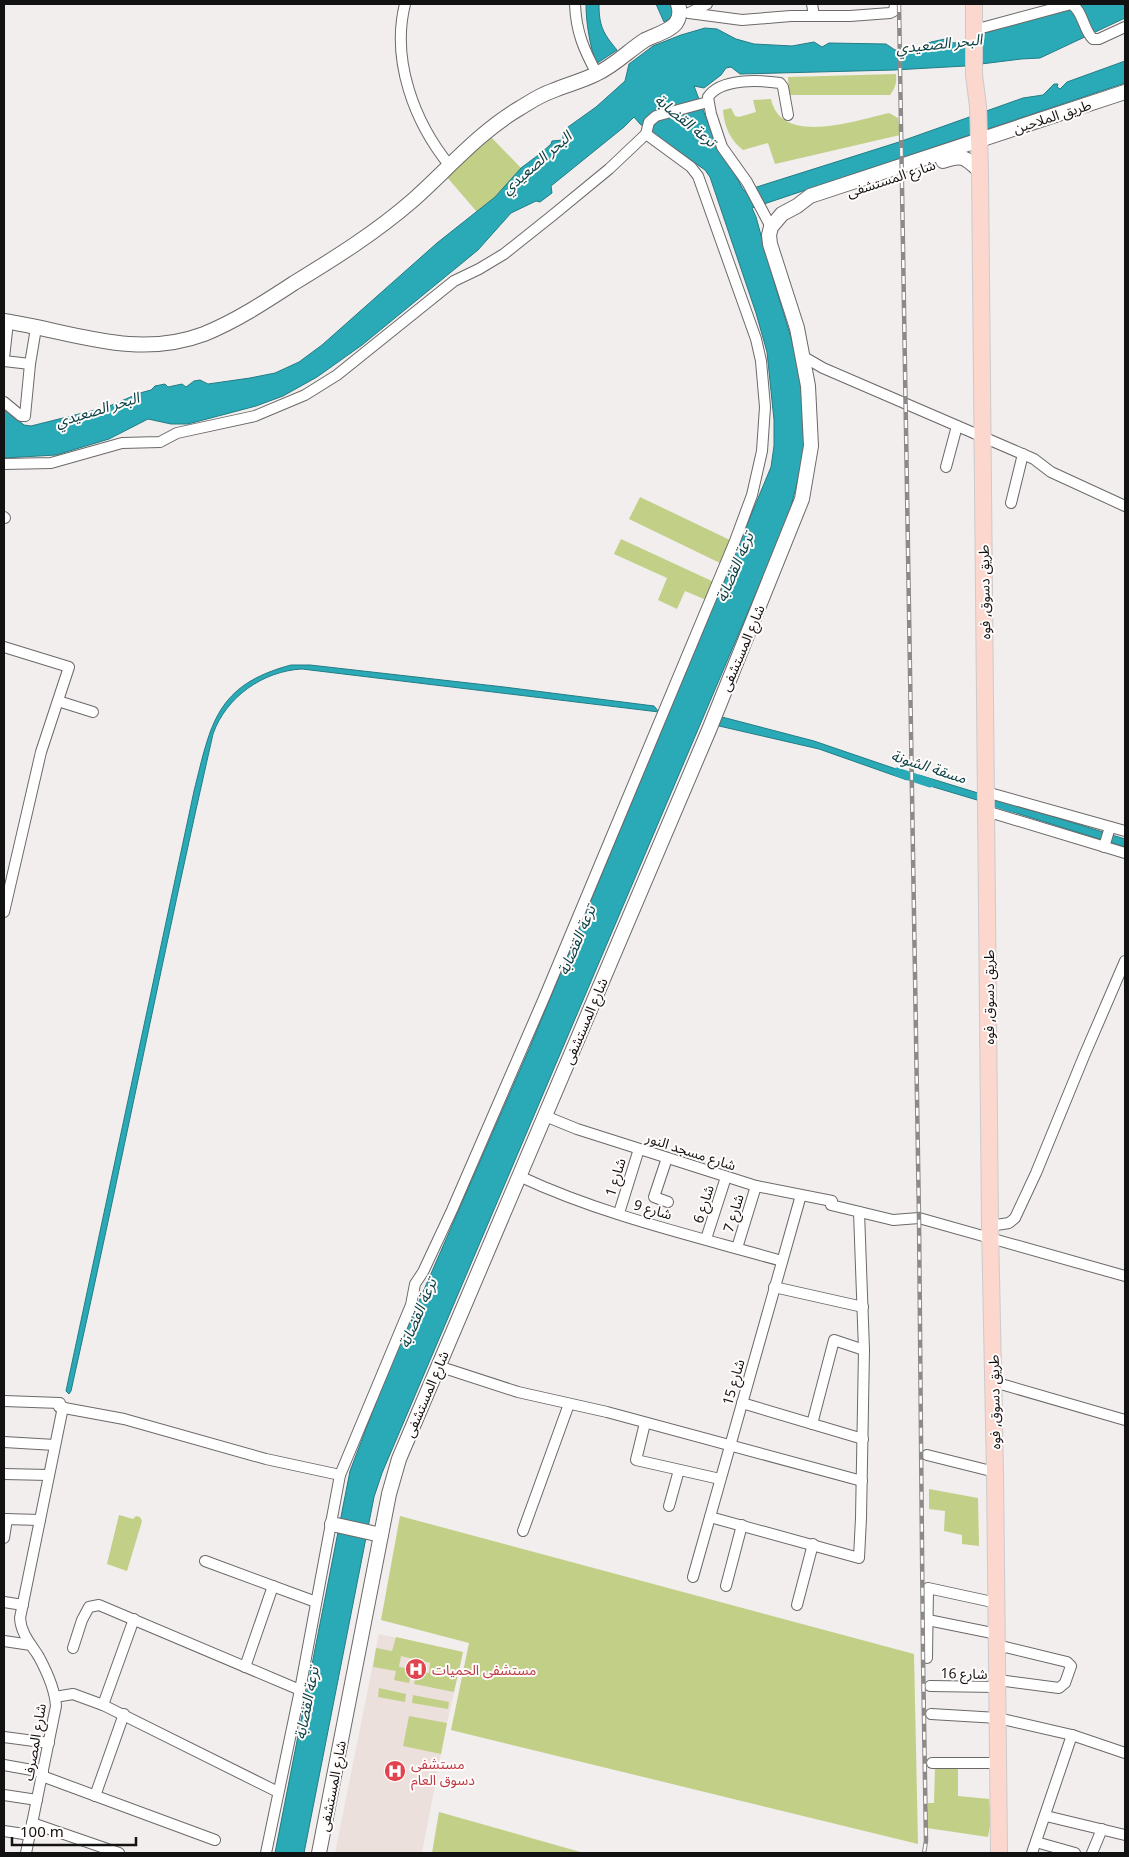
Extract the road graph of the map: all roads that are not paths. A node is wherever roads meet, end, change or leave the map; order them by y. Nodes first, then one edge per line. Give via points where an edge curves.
1 (405, 4) edge
2 (575, 4) edge
3 (678, 4) edge
4 (707, 4) edge
5 (812, 4) edge
6 (895, 4) edge
7 (974, 4) edge
8 (814, 16) junction
9 (675, 23) junction
10 (1125, 27) edge
11 (974, 33) junction
12 (601, 72) junction
13 (1125, 92) edge
14 (708, 102) junction
15 (788, 115) dead end
16 (646, 134) junction
17 (979, 140) junction
18 (941, 158) junction
19 (450, 166) junction
20 (980, 171) junction
21 (771, 227) junction
22 (6, 322) edge
23 (36, 328) junction
24 (804, 357) junction
25 (4, 359) edge
26 (30, 364) junction
27 (4, 402) edge
28 (956, 426) junction
29 (982, 436) junction
30 (1023, 454) junction
31 (4, 464) edge
32 (946, 467) dead end
33 (1011, 503) dead end
34 (1125, 506) edge
35 (4, 647) edge
36 (58, 701) junction
37 (93, 712) dead end
38 (986, 792) junction
39 (986, 811) junction
40 (1110, 827) junction
41 (1125, 831) edge
42 (1104, 847) junction
43 (1125, 853) edge
44 (4, 912) edge
45 (1125, 961) edge
46 (545, 1116) junction
47 (638, 1149) junction
48 (667, 1158) junction
49 (519, 1176) junction
50 (726, 1177) junction
51 (756, 1186) junction
52 (801, 1195) junction
53 (668, 1202) dead end
54 (859, 1212) junction
55 (618, 1214) junction
56 (990, 1232) junction
57 (706, 1239) junction
58 (737, 1248) junction
59 (782, 1261) junction
60 (1125, 1276) edge
61 (774, 1287) junction
62 (862, 1307) junction
63 (864, 1350) junction
64 (438, 1366) junction
65 (994, 1382) junction
66 (4, 1401) edge
67 (742, 1403) junction
68 (569, 1404) junction
69 (61, 1406) junction
70 (1125, 1420) edge
71 (645, 1423) junction
72 (812, 1424) junction
73 (863, 1439) junction
74 (4, 1442) edge
75 (56, 1445) junction
76 (730, 1446) junction
77 (927, 1455) dead end
78 (679, 1470) junction
79 (995, 1472) junction
80 (4, 1474) edge
81 (49, 1475) junction
82 (340, 1475) junction
83 (720, 1479) junction
84 (862, 1481) junction
85 (669, 1506) dead end
86 (710, 1516) junction
87 (5, 1519) edge
88 (40, 1520) junction
89 (334, 1524) junction
90 (742, 1525) junction
91 (523, 1531) dead end
92 (377, 1534) junction
93 (4, 1538) edge
94 (813, 1544) junction
95 (205, 1561) dead end
96 (693, 1577) dead end
97 (273, 1586) junction
98 (726, 1586) dead end
99 (4, 1602) edge
100 (316, 1602) junction
101 (997, 1603) junction
102 (23, 1605) junction
103 (797, 1605) dead end
104 (134, 1619) junction
105 (928, 1620) junction
106 (997, 1639) junction
107 (4, 1642) edge
108 (31, 1645) junction
109 (72, 1648) dead end
110 (928, 1658) dead end
111 (245, 1668) junction
112 (998, 1684) junction
113 (930, 1686) dead end
114 (300, 1690) junction
115 (55, 1697) junction
116 (103, 1705) junction
117 (124, 1714) junction
118 (931, 1714) dead end
119 (998, 1718) junction
120 (1072, 1735) junction
121 (4, 1737) edge
122 (49, 1743) junction
123 (1125, 1752) edge
124 (932, 1762) dead end
125 (999, 1763) junction
126 (4, 1765) edge
127 (43, 1774) junction
128 (278, 1792) junction
129 (4, 1795) edge
130 (95, 1796) junction
131 (37, 1800) junction
132 (1046, 1816) junction
133 (32, 1823) junction
134 (1102, 1829) junction
135 (4, 1831) edge
136 (30, 1835) junction
137 (1125, 1835) edge
138 (215, 1840) dead end
139 (1036, 1842) junction
140 (27, 1853) edge
141 (119, 1853) edge
142 (266, 1853) edge
143 (319, 1853) edge
144 (999, 1853) edge
145 (1032, 1853) edge
146 (1075, 1853) edge
147 (1092, 1853) edge

1 - 19 street via 402,53 412,104 438,152
2 - 12 street via 583,49
3 - 9 main road
4 - 9 street
5 - 8 street
6 - 8 street via 894,11 890,13
7 - 11 main road
8 - 9 street
9 - 12 main road via 638,44
10 - 11 street via 1092,40 1076,7 1068,4
11 - 17 main road, طريق دسوق, فوه
12 - 19 main road via 550,91 512,112
13 - 17 main road, طريق الملاحين
14 - 15 street via 711,93 726,84 777,83 783,87
14 - 16 street via 656,116 649,122
14 - 21 street via 722,146
16 - 31 street via 609,169 504,254 457,278 337,375 305,395 255,416 176,433 160,442 122,443 51,463
16 - 82 street via 698,176 756,339 765,407 758,473 736,541 544,998 452,1210 415,1284 411,1305
17 - 18 main road, شارع المستشفى
17 - 20 main road, طريق دسوق, فوه
18 - 20 main road, شارع المستشفى via 963,157
18 - 21 main road, شارع المستشفى via 818,202 797,206 782,214
19 - 23 main road via 412,201 349,250 251,310 203,334 168,343 127,344
20 - 29 main road, طريق دسوق, فوه
21 - 24 main road, شارع المستشفى via 770,244
22 - 23 main road
22 - 25 street
23 - 26 street
24 - 28 street via 822,368
24 - 46 main road, شارع المستشفى via 811,446 806,484 797,514
25 - 26 street
26 - 27 street via 25,416
28 - 29 street
28 - 32 street
29 - 30 street
29 - 38 main road, طريق دسوق, فوه
30 - 33 street
30 - 34 street via 1057,475
35 - 36 street via 69,667
36 - 37 street
36 - 44 street via 41,752
38 - 39 main road, طريق دسوق, فوه
38 - 40 street
39 - 42 street
39 - 56 main road, طريق دسوق, فوه
40 - 41 street
40 - 42 street
42 - 43 street
45 - 56 street via 1017,1215 1013,1221
46 - 47 street, شارع مسجد النور
46 - 49 main road, شارع المستشفى
47 - 48 street, شارع مسجد النور
47 - 55 street, شارع 1
48 - 50 street, شارع مسجد النور
48 - 53 street via 654,1196
49 - 55 street, شارع 9
49 - 64 main road, شارع المستشفى
50 - 51 street, شارع مسجد النور
50 - 57 street, شارع 6
51 - 52 street, شارع مسجد النور
51 - 58 street, شارع 7
52 - 54 street, شارع مسجد النور
52 - 59 street, شارع 15
54 - 56 street, شارع مسجد النور via 893,1220 920,1218
54 - 62 street
55 - 57 street, شارع 9
56 - 60 street, شارع مسجد النور
56 - 65 main road, طريق دسوق, فوه
57 - 58 street, شارع 9
58 - 59 street, شارع 9
59 - 61 street, شارع 15
61 - 62 street
61 - 67 street, شارع 15
62 - 63 street
63 - 72 street via 834,1340
63 - 73 street
64 - 68 street via 518,1392
64 - 92 main road, شارع المستشفى via 400,1459
65 - 70 street
65 - 79 main road, طريق دسوق, فوه
66 - 69 street
67 - 72 street
67 - 76 street, شارع 15
68 - 71 street
68 - 91 street
69 - 75 street, شارع المصرف
69 - 82 street
71 - 76 street
71 - 78 street via 636,1460
72 - 73 street
73 - 84 street
74 - 75 street
75 - 81 street, شارع المصرف
76 - 83 street, شارع 15
76 - 84 street
77 - 79 street
78 - 83 street
78 - 85 street
79 - 101 main road, طريق دسوق, فوه
80 - 81 street
81 - 88 street, شارع المصرف
82 - 89 street
83 - 86 street, شارع 15
84 - 94 street via 859,1558
86 - 90 street
86 - 96 street, شارع 15
87 - 88 street
87 - 93 street
88 - 102 street, شارع المصرف
89 - 92 main road
89 - 100 street
90 - 94 street
90 - 98 street
92 - 143 main road, شارع المستشفى
94 - 103 street
95 - 97 street
97 - 100 street
97 - 111 street
99 - 102 street
100 - 114 street
101 - 105 street via 928,1588
101 - 106 main road, طريق دسوق, فوه
102 - 108 street, شارع المصرف via 20,1624
104 - 109 street via 99,1605 92,1606 82,1620
104 - 111 street
104 - 116 street
105 - 106 street
105 - 110 street
106 - 112 main road, طريق دسوق, فوه
106 - 112 street, شارع 16 via 1071,1666 1065,1684 1058,1688
107 - 108 street
108 - 115 street, شارع المصرف via 44,1667
111 - 114 street
112 - 113 street, شارع 16
112 - 119 main road, طريق دسوق, فوه
114 - 128 street
115 - 116 street via 73,1694
115 - 122 street, شارع المصرف via 56,1710
116 - 117 street
117 - 128 street
117 - 130 street
118 - 119 street
119 - 120 street
119 - 125 main road, طريق دسوق, فوه
120 - 123 street
120 - 132 street
121 - 122 street
122 - 127 street, شارع المصرف
124 - 125 street
125 - 144 main road, طريق دسوق, فوه
126 - 127 street
127 - 130 street
127 - 131 street, شارع المصرف
128 - 142 street
129 - 131 street
130 - 138 street
131 - 133 street, شارع المصرف
132 - 134 street
132 - 139 street
133 - 136 street, شارع المصرف
133 - 141 street
134 - 137 street
134 - 147 street
135 - 136 street
136 - 140 street, شارع المصرف
139 - 145 street
139 - 146 street

